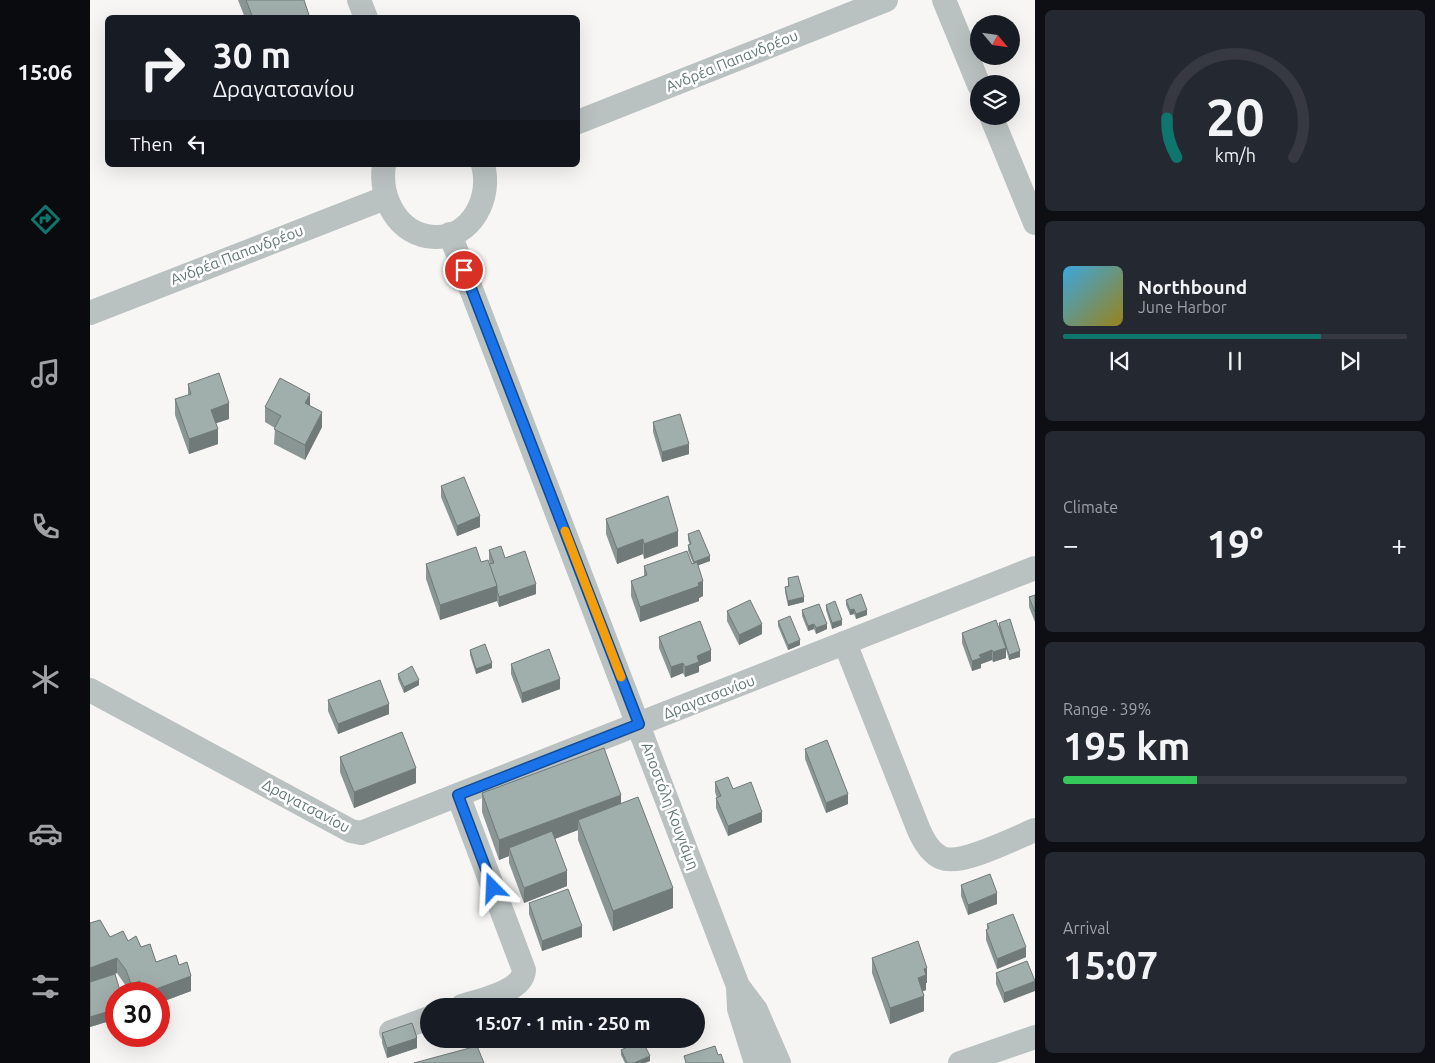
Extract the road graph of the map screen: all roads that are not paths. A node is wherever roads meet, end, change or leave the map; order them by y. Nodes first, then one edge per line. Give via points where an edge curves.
1 (359, 0) edge
2 (886, 0) edge
3 (944, 0) edge
4 (365, 15) edge
5 (975, 75) edge
6 (580, 121) edge
7 (995, 125) edge
8 (384, 167) edge
9 (483, 167) edge
10 (385, 198) junction
11 (1035, 223) edge
12 (450, 234) junction
13 (90, 313) edge
14 (1035, 568) edge
15 (845, 643) junction
16 (90, 690) edge
17 (639, 724) junction
18 (458, 795) junction
19 (1035, 830) edge
20 (738, 986) junction
21 (484, 998) edge
22 (420, 1021) edge
23 (391, 1032) edge
24 (1035, 1037) edge
25 (756, 1063) edge
26 (779, 1063) edge
27 (960, 1063) edge

1 - 4 street
2 - 6 street, Ανδρέα Παπανδρέου
3 - 5 street
7 - 11 street
8 - 10 street
9 - 12 street via 485,192 479,211 462,228
10 - 12 street via 397,218 416,233 437,237
10 - 13 street, Ανδρέα Παπανδρέου
12 - 17 street, Αποστόλη Κουγιάμη
14 - 15 street, Δραγατσανίου
15 - 17 street, Δραγατσανίου
15 - 19 street via 922,838 932,852 942,859 955,861
16 - 18 street, Δραγατσανίου via 351,831 367,831
17 - 18 street, Δραγατσανίου
17 - 20 street, Αποστόλη Κουγιάμη
18 - 21 street via 524,970 516,986
20 - 25 street, Αποστόλη Κουγιάμη via 739,1009
20 - 26 street, Αποστόλη Κουγιάμη via 756,1010
22 - 23 street
24 - 27 street

